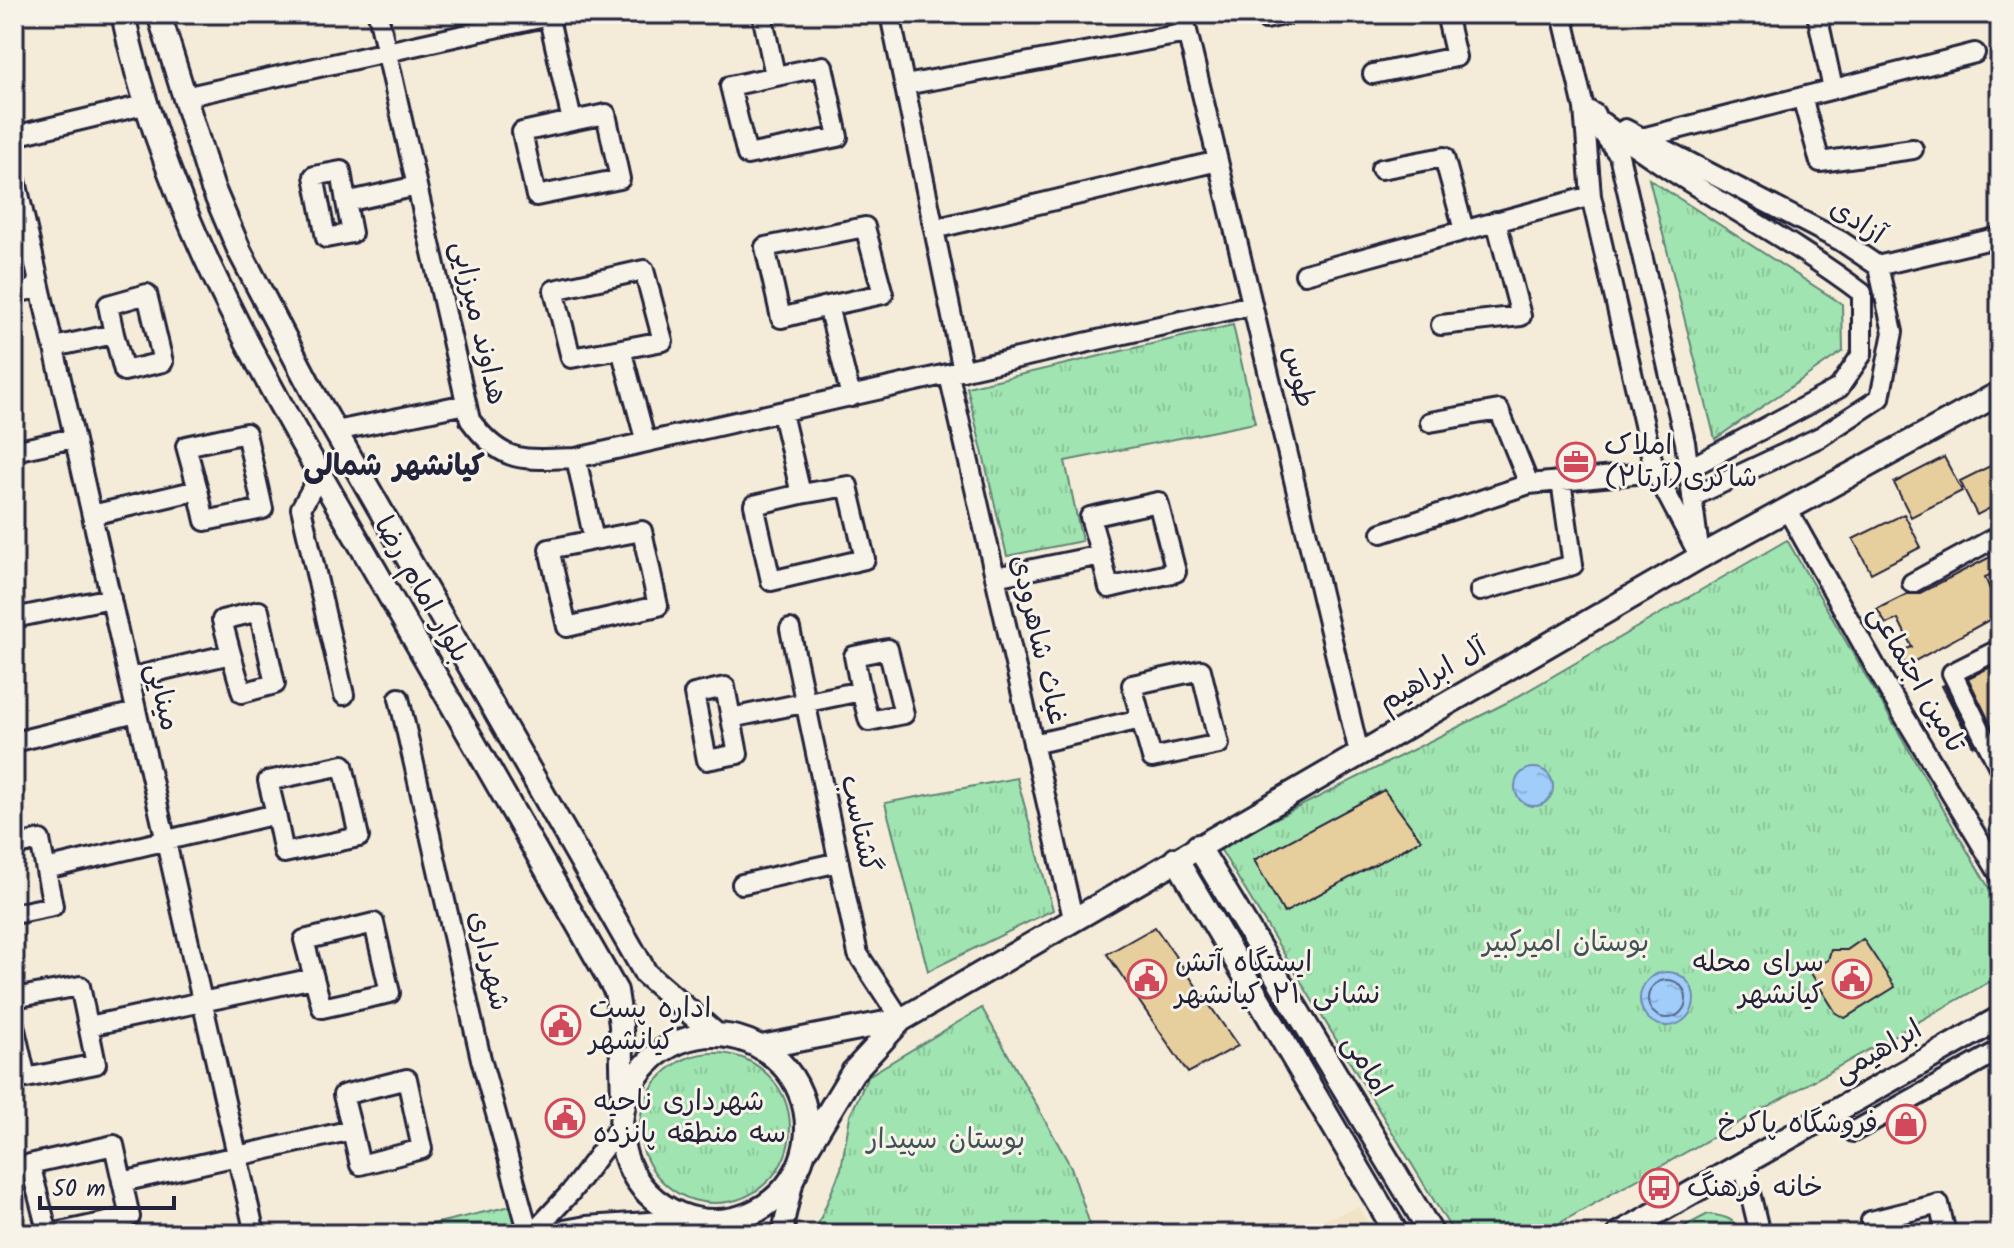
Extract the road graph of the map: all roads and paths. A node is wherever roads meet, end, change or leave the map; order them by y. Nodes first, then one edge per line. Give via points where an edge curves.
1 (123, 14) edge
2 (159, 14) edge
3 (378, 14) edge
4 (762, 14) edge
5 (890, 14) edge
6 (1183, 14) edge
7 (1288, 14) edge
8 (1446, 14) edge
9 (1562, 14) edge
10 (1817, 14) edge
11 (552, 15) edge
12 (1266, 19) dead end
13 (1187, 33) junction
14 (386, 52) junction
15 (1975, 53) dead end
16 (1373, 74) dead end
17 (775, 75) junction
18 (905, 85) junction
19 (1833, 89) junction
20 (184, 97) junction
21 (1802, 97) junction
22 (148, 104) junction
23 (1584, 108) junction
24 (572, 121) junction
25 (14, 136) edge
26 (1642, 138) junction
27 (1913, 149) dead end
28 (1218, 161) junction
29 (1381, 169) dead end
30 (14, 172) edge
31 (417, 186) junction
32 (1591, 196) junction
33 (346, 202) dead end
34 (1496, 221) junction
35 (934, 229) junction
36 (1464, 230) junction
37 (2000, 237) edge
38 (1877, 266) junction
39 (1305, 274) dead end
40 (40, 288) junction
41 (14, 293) edge
42 (1252, 305) junction
43 (828, 306) junction
44 (1441, 325) dead end
45 (114, 334) dead end
46 (54, 347) junction
47 (621, 349) junction
48 (956, 373) junction
49 (2000, 393) edge
50 (851, 397) junction
51 (466, 404) junction
52 (782, 413) junction
53 (1430, 422) dead end
54 (336, 431) junction
55 (74, 438) junction
56 (645, 439) junction
57 (14, 451) edge
58 (576, 458) junction
59 (1688, 469) junction
60 (1655, 472) junction
61 (320, 474) junction
62 (1561, 481) junction
63 (1529, 484) junction
64 (198, 490) junction
65 (801, 494) junction
66 (1692, 497) junction
67 (1787, 509) junction
68 (92, 515) junction
69 (1382, 533) dead end
70 (2000, 535) edge
71 (594, 540) junction
72 (1101, 555) junction
73 (1700, 557) junction
74 (995, 577) junction
75 (1912, 583) dead end
76 (1480, 591) dead end
77 (111, 598) junction
78 (14, 618) edge
79 (790, 629) dead end
80 (2000, 649) edge
81 (231, 654) dead end
82 (129, 678) junction
83 (861, 691) dead end
84 (344, 695) dead end
85 (399, 698) dead end
86 (805, 702) junction
87 (136, 712) junction
88 (731, 718) dead end
89 (1141, 719) junction
90 (14, 742) edge
91 (1033, 744) junction
92 (1359, 753) junction
93 (1998, 761) edge
94 (276, 814) junction
95 (165, 839) junction
96 (14, 846) edge
97 (1198, 846) junction
98 (1176, 859) junction
99 (839, 862) junction
100 (46, 869) junction
101 (2000, 875) edge
102 (742, 884) dead end
103 (14, 914) edge
104 (1073, 918) junction
105 (314, 978) junction
106 (14, 998) edge
107 (202, 1000) junction
108 (2000, 1018) edge
109 (901, 1020) junction
110 (14, 1025) edge
111 (89, 1026) junction
112 (715, 1034) junction
113 (761, 1047) junction
114 (2000, 1050) edge
115 (623, 1102) junction
116 (620, 1126) junction
117 (352, 1130) junction
118 (1853, 1132) dead end
119 (804, 1152) junction
120 (237, 1156) junction
121 (1743, 1164) junction
122 (795, 1175) junction
123 (122, 1182) junction
124 (696, 1219) junction
125 (49, 1234) edge
126 (255, 1234) edge
127 (531, 1234) edge
128 (542, 1234) edge
129 (786, 1234) edge
130 (1397, 1234) edge
131 (1432, 1234) edge
132 (1619, 1234) edge
133 (1760, 1234) edge
134 (1874, 1234) edge
135 (1946, 1234) edge

1 - 22 main road, بلوار امام رضا
2 - 20 main road, بلوار امام رضا
3 - 14 street, هداوند میرزایی
4 - 17 street
5 - 18 street, غیاث شاهرودی
6 - 13 street, طوس
7 - 12 street
8 - 16 street via 1456,57
9 - 23 street
10 - 19 street
11 - 14 street
11 - 24 street
13 - 18 street
13 - 28 street, طوس
14 - 20 street
14 - 31 street, هداوند میرزایی
15 - 19 street
17 - 17 street via 823,66 838,137 747,155 730,86
18 - 35 street, غیاث شاهرودی
19 - 21 street
20 - 54 main road, بلوار امام رضا via 240,252
21 - 26 street
21 - 27 street via 1820,162
22 - 25 street
22 - 61 main road, بلوار امام رضا via 208,267
23 - 26 street, آزادی
23 - 32 street
23 - 59 street via 1619,155
23 - 59 street via 1650,159 1827,266 1862,293 1862,354 1839,388
24 - 24 street via 606,114 620,179 536,196 522,132
26 - 38 street, آزادی via 1841,241
28 - 35 street
28 - 42 street, طوس
29 - 36 street via 1444,157
30 - 40 street, مینایی
31 - 33 street
31 - 51 street, هداوند میرزایی
32 - 34 street
32 - 60 street
34 - 36 street
34 - 44 street via 1521,316
35 - 48 street, غیاث شاهرودی
36 - 39 street
37 - 38 street
38 - 66 street, آزادی via 1893,332 1880,398 1820,437
40 - 41 street
40 - 46 street, مینایی
42 - 48 street, هداوند میرزایی
42 - 92 street, طوس
43 - 43 street via 883,294 865,227 765,247 781,318
43 - 50 street
45 - 46 street
46 - 55 street, مینایی
47 - 47 street via 663,341 644,270 554,290 571,358
47 - 56 street
48 - 50 street, هداوند میرزایی
48 - 74 street, غیاث شاهرودی
49 - 67 main road, آل ابراهیم
50 - 52 street, هداوند میرزایی
51 - 54 street
51 - 58 street, هداوند میرزایی via 470,420 487,443 518,459
52 - 56 street, هداوند میرزایی
52 - 65 street
53 - 63 street via 1499,410
54 - 112 main road, بلوار امام رضا via 646,974
55 - 57 street
55 - 68 street, مینایی
56 - 58 street, هداوند میرزایی
58 - 71 street
59 - 60 street
59 - 66 street
60 - 62 street
60 - 73 street
61 - 84 street via 301,508
61 - 115 main road, بلوار امام رضا via 616,991
62 - 63 street
62 - 76 street via 1573,565
63 - 69 street
64 - 64 street via 186,446 246,433 263,509 205,521
64 - 68 street
65 - 65 street via 754,505 771,581 865,559 848,486
66 - 73 street
67 - 73 main road, آل ابراهیم
67 - 101 street, تامین اجتماعی
68 - 77 street, مینایی
70 - 75 street
71 - 71 street via 549,549 567,627 658,606 642,531
72 - 72 street via 1090,517 1158,502 1176,572 1109,588
72 - 74 street
73 - 92 main road, آل ابراهیم
74 - 91 street, غیاث شاهرودی
77 - 78 street
77 - 82 street, مینایی
79 - 86 street, گشتاسب
80 - 93 street via 1952,673
81 - 82 street
82 - 87 street, مینایی
83 - 86 street
85 - 127 street, شهرداری via 481,1059
86 - 88 street
86 - 99 street, گشتاسب
87 - 90 street
87 - 95 street, مینایی
89 - 89 street via 1132,685 1201,670 1219,744 1152,758
89 - 91 street
91 - 104 street, غیاث شاهرودی
92 - 97 main road, آل ابراهیم
94 - 94 street via 268,781 343,765 359,837 284,853
94 - 95 street
95 - 100 street
95 - 107 street, مینایی
96 - 100 street via 40,840
97 - 98 main road, آل ابراهیم
97 - 131 main road, امامی
98 - 104 main road, آل ابراهیم
98 - 130 main road, امامی
99 - 102 street
99 - 109 street, گشتاسب via 858,954
100 - 103 street via 53,906
104 - 109 main road, آل ابراهیم
105 - 105 street via 304,940 374,923 390,993 322,1008
105 - 107 street
106 - 111 street via 80,986
107 - 111 street
107 - 120 street, مینایی
108 - 121 main road, ابراهیمی
109 - 113 main road
109 - 119 main road via 853,1072
110 - 111 street via 26,1078 96,1064
112 - 113 main road
112 - 115 main road via 691,1037 658,1053 633,1080
113 - 119 main road via 795,1082 804,1104
114 - 118 street
115 - 116 main road
116 - 124 main road via 633,1176 660,1204
116 - 127 street via 570,1193
117 - 117 street via 343,1095 407,1079 422,1149 360,1165
117 - 120 street
119 - 122 main road
120 - 123 street
120 - 126 street, مینایی
121 - 132 main road, ابراهیمی
121 - 133 street
122 - 124 main road via 763,1207 730,1219
122 - 129 street
123 - 125 street via 130,1217
123 - 125 street via 114,1145 30,1164
124 - 128 street
134 - 135 street via 1871,1221 1939,1204

